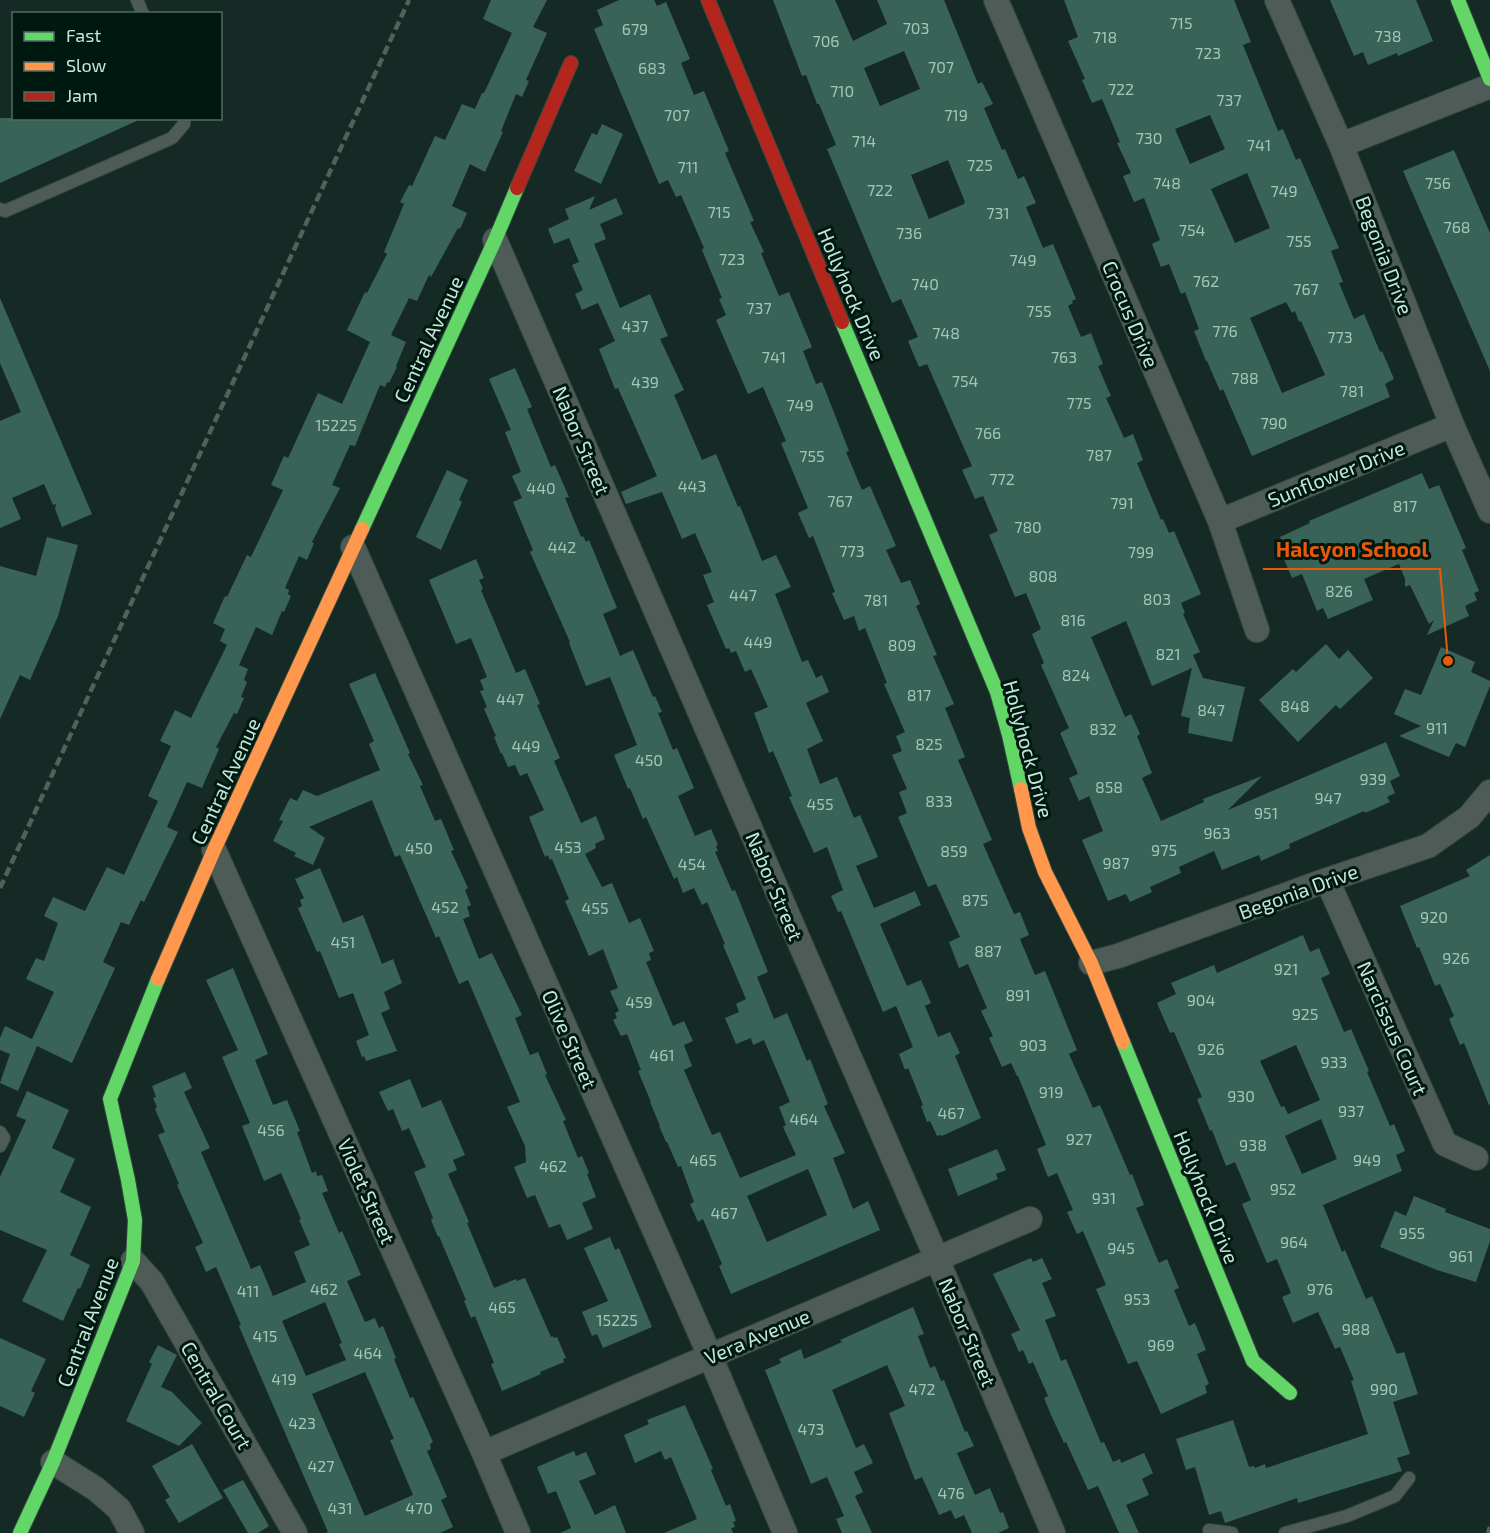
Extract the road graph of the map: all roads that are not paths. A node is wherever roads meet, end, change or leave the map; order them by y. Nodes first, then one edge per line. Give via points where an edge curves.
1 (708, 0) edge
2 (996, 0) edge
3 (1277, 0) edge
4 (1458, 0) edge
5 (571, 63) dead end
6 (1490, 79) edge
7 (1490, 86) edge
8 (184, 120) edge
9 (1341, 145) junction
10 (0, 209) edge
11 (495, 240) junction
12 (1452, 425) junction
13 (1490, 511) edge
14 (1220, 521) junction
15 (353, 547) junction
16 (1257, 630) dead end
17 (1490, 792) edge
18 (214, 850) junction
19 (1328, 880) junction
20 (1091, 963) junction
21 (0, 1132) edge
22 (0, 1146) edge
23 (1476, 1158) dead end
24 (1030, 1219) dead end
25 (937, 1259) junction
26 (133, 1261) junction
27 (710, 1356) junction
28 (1290, 1393) dead end
29 (484, 1453) junction
30 (53, 1462) junction
31 (1408, 1478) dead end
32 (1209, 1530) dead end
33 (20, 1533) edge
34 (132, 1533) edge
35 (295, 1533) edge
36 (518, 1533) edge
37 (785, 1533) edge
38 (1053, 1533) edge
39 (1232, 1533) edge
40 (1278, 1533) edge
41 (1285, 1533) edge

1 - 20 street, Hollyhock Drive via 997,692 1029,828 1045,873
2 - 14 street, Crocus Drive
3 - 9 street, Begonia Drive
4 - 6 street
5 - 11 street, Central Avenue
7 - 9 street
8 - 10 lane via 172,138 4,211
9 - 12 street, Begonia Drive
11 - 15 street, Central Avenue
11 - 25 street, Nabor Street
12 - 13 street, Begonia Drive
12 - 14 street, Sunflower Drive
14 - 16 street, Crocus Drive
15 - 18 street, Central Avenue
15 - 27 street, Olive Street
17 - 19 street, Begonia Drive via 1469,817 1428,846
18 - 26 street, Central Avenue via 110,1099 135,1220
18 - 29 street, Violet Street
19 - 20 street, Begonia Drive
19 - 23 street, Narcissus Court via 1445,1144
20 - 28 street, Hollyhock Drive via 1253,1361
21 - 22 lane
24 - 25 street, Vera Avenue
25 - 27 street, Vera Avenue
25 - 38 street, Nabor Street
26 - 30 street, Central Avenue
26 - 35 street, Central Court via 152,1282
27 - 29 street, Vera Avenue
27 - 37 street, Olive Street
29 - 36 street, Violet Street
30 - 33 street, Central Avenue
30 - 34 street via 119,1509
31 - 41 lane via 1395,1496 1347,1516
32 - 39 lane
40 - 41 lane

